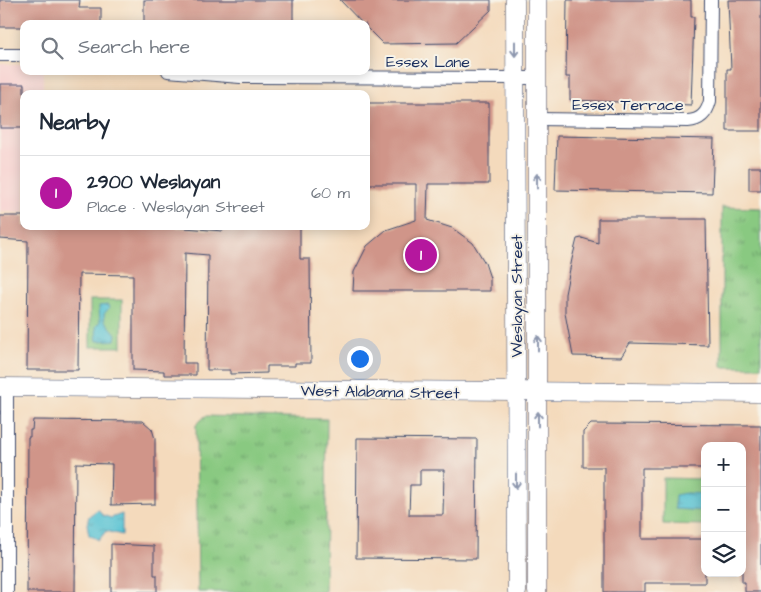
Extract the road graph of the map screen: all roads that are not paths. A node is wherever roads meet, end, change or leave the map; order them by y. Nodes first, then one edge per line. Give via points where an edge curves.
1 (515, 0) edge
2 (537, 0) edge
3 (711, 0) edge
4 (0, 55) edge
5 (20, 55) edge
6 (216, 75) edge
7 (515, 78) junction
8 (537, 78) junction
9 (537, 119) junction
10 (4, 387) edge
11 (516, 392) junction
12 (538, 392) junction
13 (761, 393) edge
14 (7, 592) edge
15 (516, 592) edge
16 (537, 592) edge

1 -> 7 main road, Weslayan Street
2 - 8 main road, Weslayan Street
3 - 9 street, Essex Terrace via 710,101 704,115 694,120
4 - 5 street
6 - 7 street, Essex Lane
7 - 8 street, Essex Lane
7 - 11 main road, Weslayan Street
8 - 9 main road, Weslayan Street
12 -> 9 main road, Weslayan Street
10 - 11 main road, West Alabama Street
10 - 14 street
11 - 12 main road, West Alabama Street
11 -> 15 main road, Weslayan Street
12 - 13 main road, West Alabama Street
16 -> 12 main road, Weslayan Street

